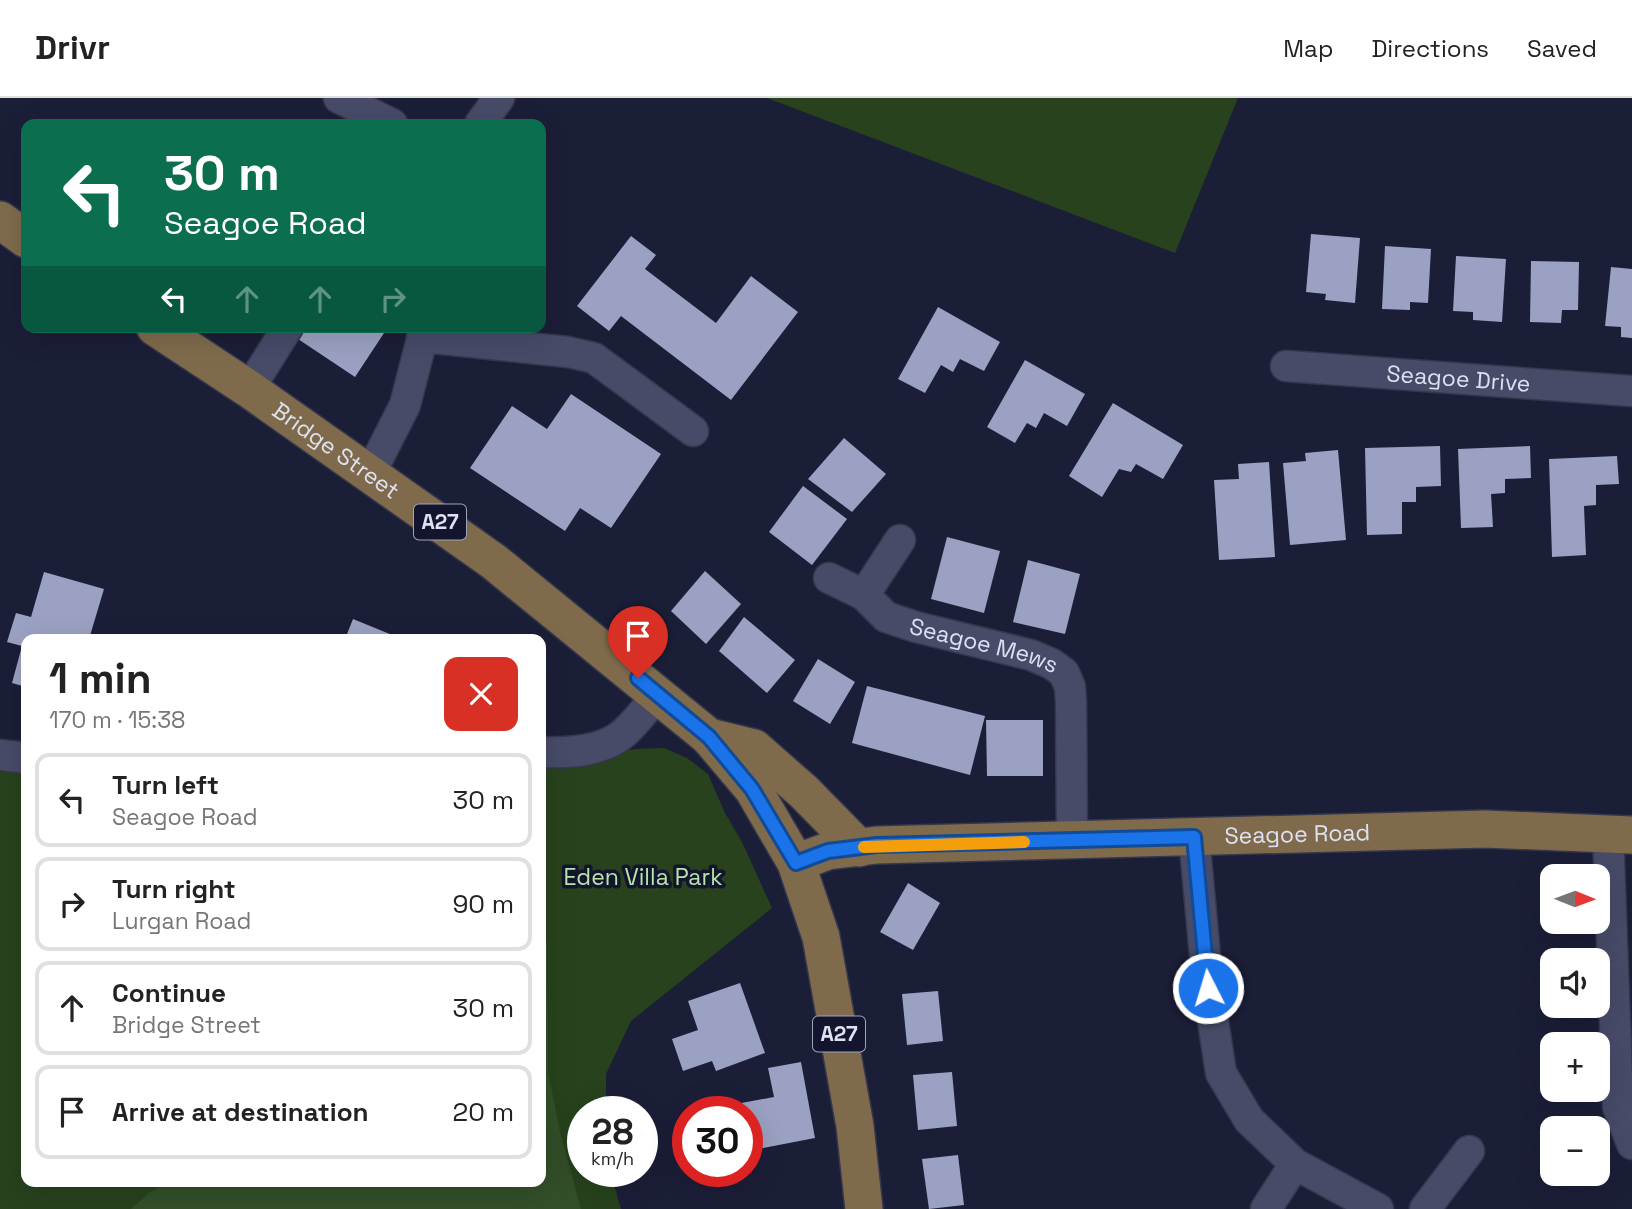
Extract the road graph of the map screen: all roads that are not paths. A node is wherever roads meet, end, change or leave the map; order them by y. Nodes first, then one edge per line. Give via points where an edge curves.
1 (339, 98) edge
2 (499, 98) edge
3 (382, 119) edge
4 (484, 119) edge
5 (0, 220) edge
6 (21, 235) edge
7 (165, 333) edge
8 (284, 333) edge
9 (423, 333) edge
10 (430, 333) edge
11 (1286, 366) dead end
12 (249, 389) junction
13 (1632, 391) edge
14 (693, 431) dead end
15 (370, 474) junction
16 (900, 540) dead end
17 (829, 578) dead end
18 (864, 595) junction
19 (659, 694) junction
20 (709, 737) junction
21 (546, 752) edge
22 (0, 755) edge
23 (21, 757) edge
24 (1620, 834) edge
25 (1194, 837) junction
26 (1072, 841) junction
27 (859, 848) junction
28 (796, 863) junction
29 (1632, 1144) edge
30 (1469, 1151) dead end
31 (1295, 1164) junction
32 (864, 1209) edge
33 (1266, 1209) edge
34 (1378, 1209) edge
35 (1425, 1209) edge

1 - 3 street
2 - 4 street
5 - 6 main road
7 - 12 main road, Bridge Street / A27
8 - 12 street
9 - 15 street via 405,405
10 - 14 street via 594,358
11 - 13 street, Seagoe Drive
12 - 15 main road, Bridge Street / A27
15 - 19 main road, Bridge Street / A27 via 460,536
16 - 18 street
17 - 18 street, Seagoe Mews
18 - 26 street, Seagoe Mews via 886,617 1031,656 1064,673 1071,702
19 - 20 main road, Bridge Street / A27
19 - 21 street via 624,734 570,753
20 - 27 main road via 754,748
20 - 28 main road, A27 via 752,789
22 - 23 street
24 - 25 main road, Seagoe Road via 1485,829
24 - 29 street via 1618,1107
25 - 26 main road, Seagoe Road
25 - 31 street via 1221,1073 1249,1120
26 - 27 main road, Seagoe Road
27 - 28 main road, Seagoe Road via 828,851
28 - 32 main road, A27 via 821,937 855,1126
30 - 35 street
31 - 33 street
31 - 34 street

